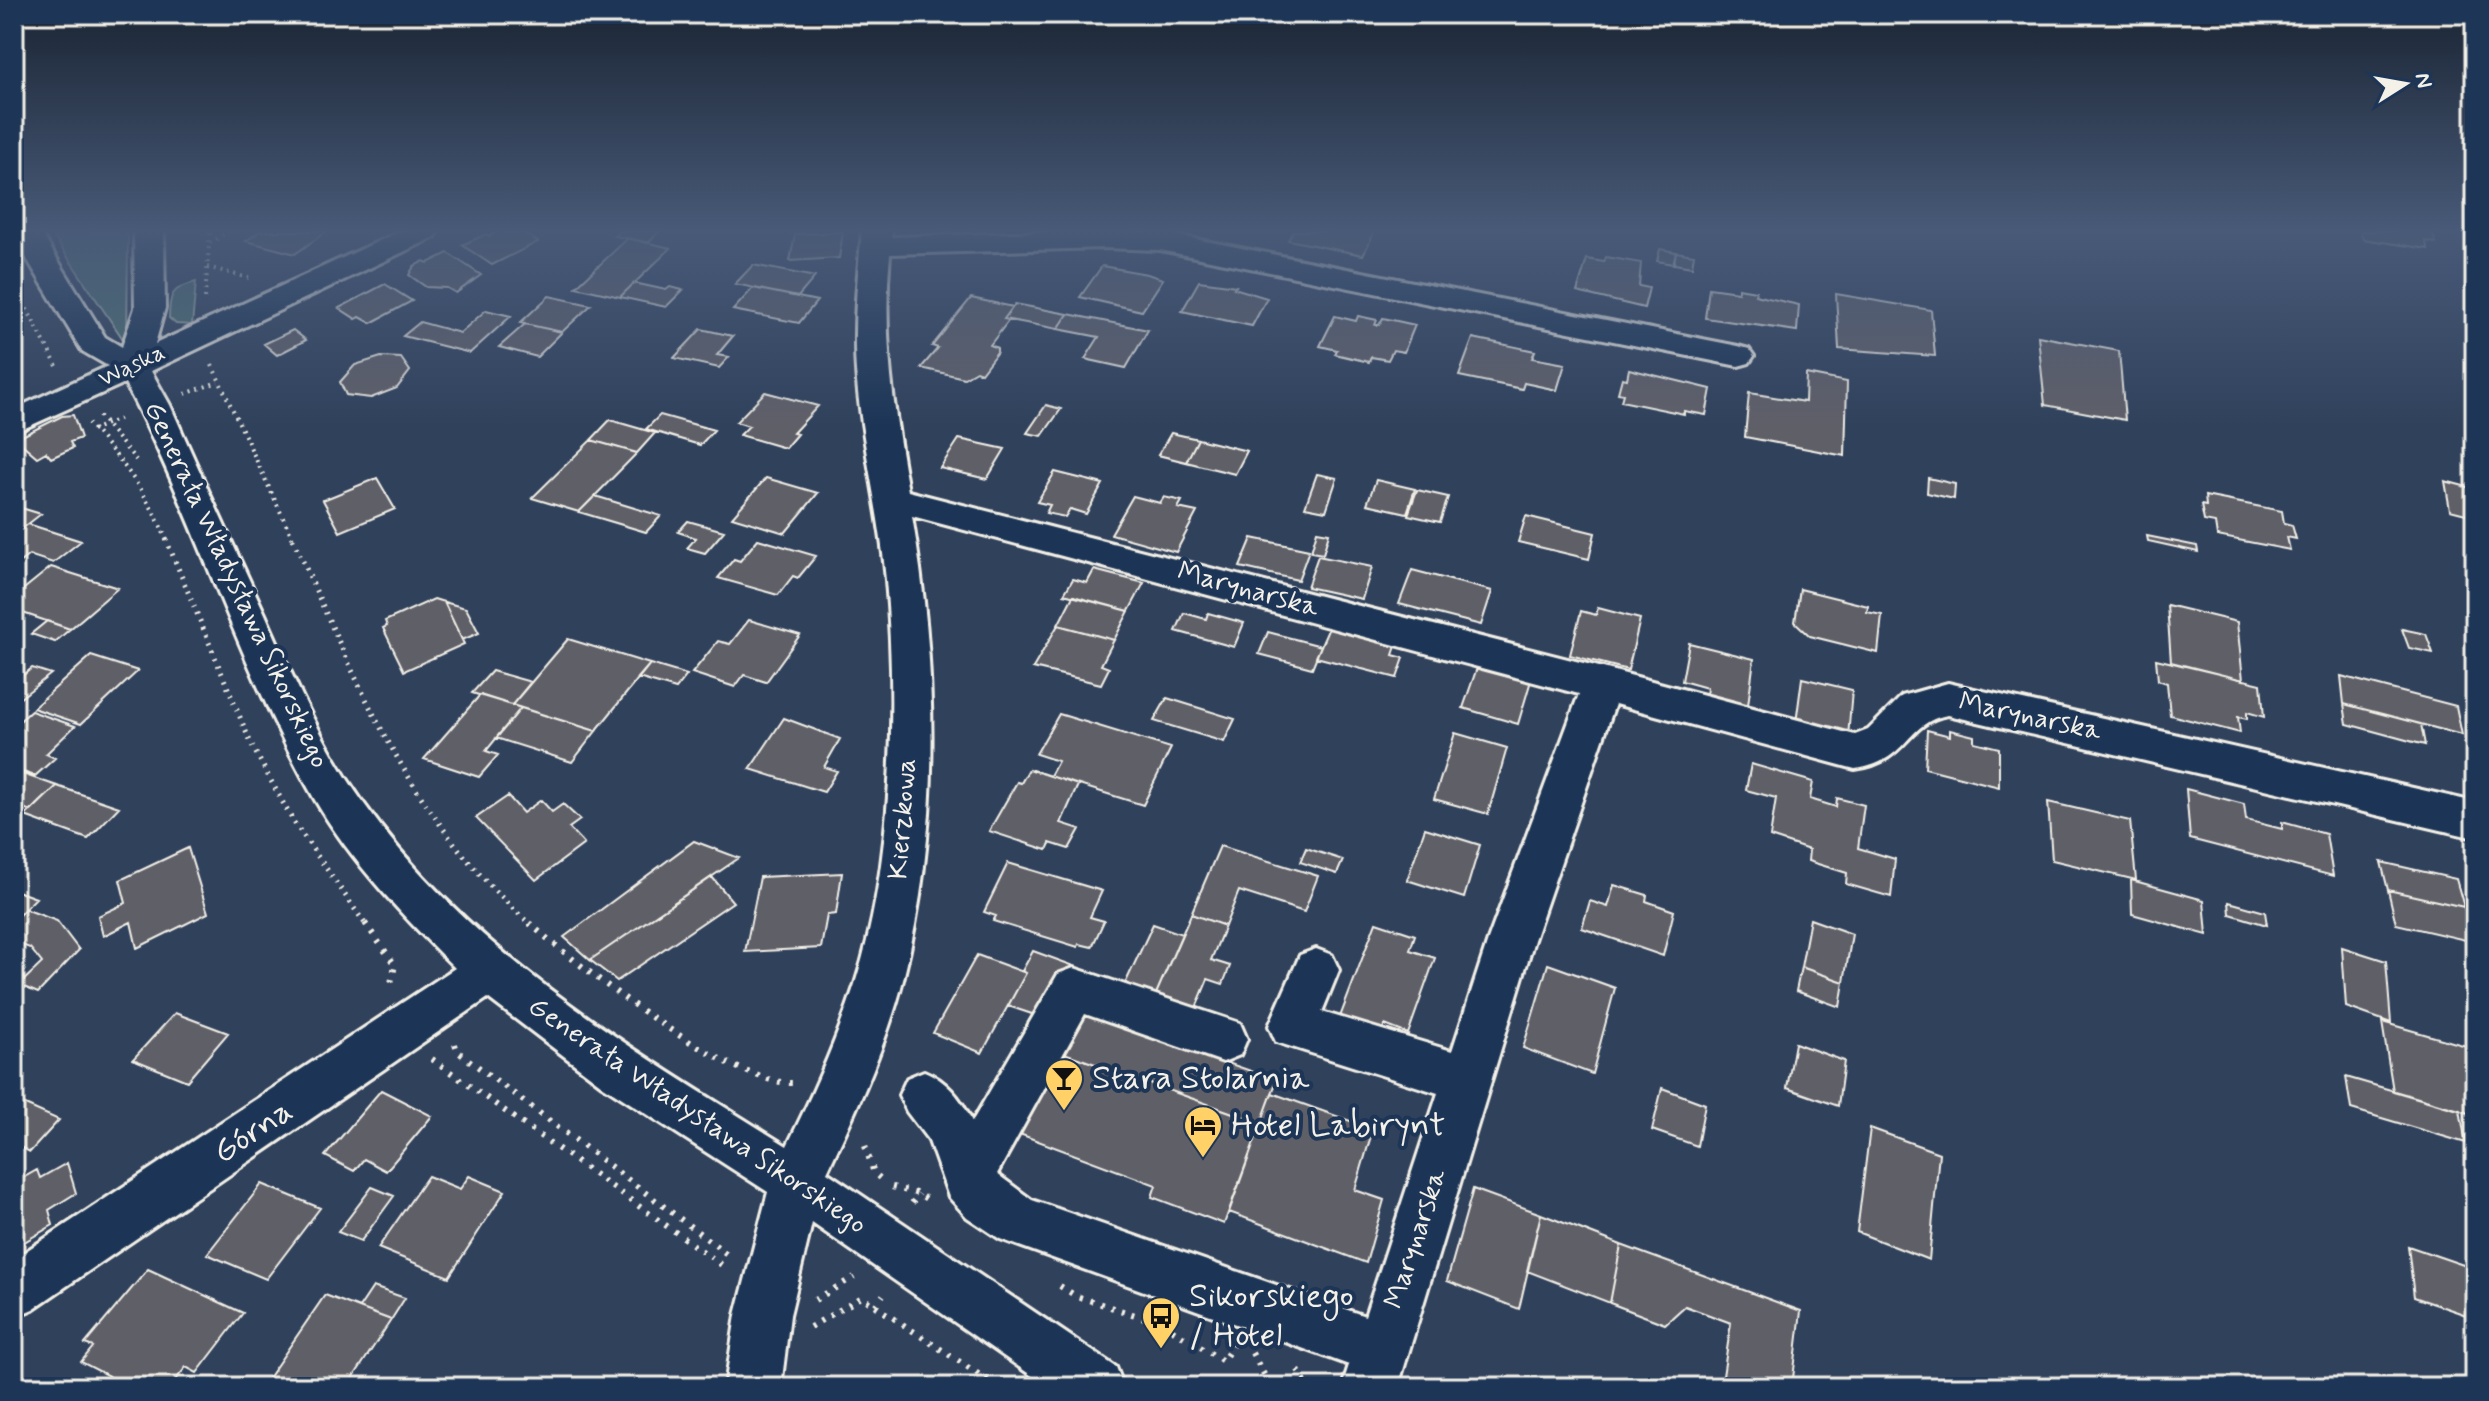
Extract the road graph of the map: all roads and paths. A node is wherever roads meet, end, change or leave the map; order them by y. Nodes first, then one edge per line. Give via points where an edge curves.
1 (20, 296) edge
2 (64, 296) edge
3 (150, 296) edge
4 (205, 296) edge
5 (282, 296) edge
6 (871, 296) edge
7 (1438, 296) edge
8 (209, 330) junction
9 (1738, 356) dead end
10 (132, 366) junction
11 (64, 378) dead end
12 (14, 422) edge
13 (892, 505) junction
14 (1603, 683) junction
15 (2475, 820) edge
16 (1316, 970) dead end
17 (489, 971) junction
18 (1223, 1039) dead end
19 (425, 1054) dead end
20 (1468, 1079) junction
21 (799, 1083) dead end
22 (924, 1095) dead end
23 (967, 1179) junction
24 (796, 1181) junction
25 (910, 1261) junction
26 (725, 1280) dead end
27 (14, 1290) edge
28 (875, 1306) junction
29 (799, 1333) dead end
30 (1375, 1368) edge
31 (753, 1387) edge
32 (998, 1387) edge
33 (1096, 1387) edge

1 - 11 path
2 - 10 street, Generała Władysława Sikorskiego via 93,344
3 - 10 street, Generała Władysława Sikorskiego
4 - 8 path
5 - 8 street, Wąska
6 - 13 street, Kierzkowa via 873,381
7 - 9 street
8 - 10 street, Wąska
8 - 21 path via 217,341 206,348 218,382 368,705 396,761 461,853 512,905 613,990 761,1078 782,1085
10 - 12 street, Wąska
10 - 17 street, Generała Władysława Sikorskiego via 276,683 331,789 404,888
13 - 14 street, Marynarska via 915,503
13 - 24 street, Kierzkowa via 911,659 907,816 897,905 879,983 835,1102
14 - 15 street, Marynarska via 1855,752 1868,752 1885,741 1914,708 1948,699 1972,702
14 - 20 street, Marynarska via 1511,940
16 - 20 street via 1293,1026
17 - 24 street, Generała Władysława Sikorskiego via 619,1069
17 - 27 street, Górna
18 - 23 street via 1074,989
19 - 26 path via 727,1265
20 - 30 street, Marynarska
22 - 23 street via 949,1127
23 - 30 street via 1018,1221
24 - 25 street, Generała Władysława Sikorskiego
24 - 31 street, Kierzkowa via 763,1315
25 - 28 path
25 - 33 street, Generała Władysława Sikorskiego
28 - 29 path via 862,1297
28 - 32 path

